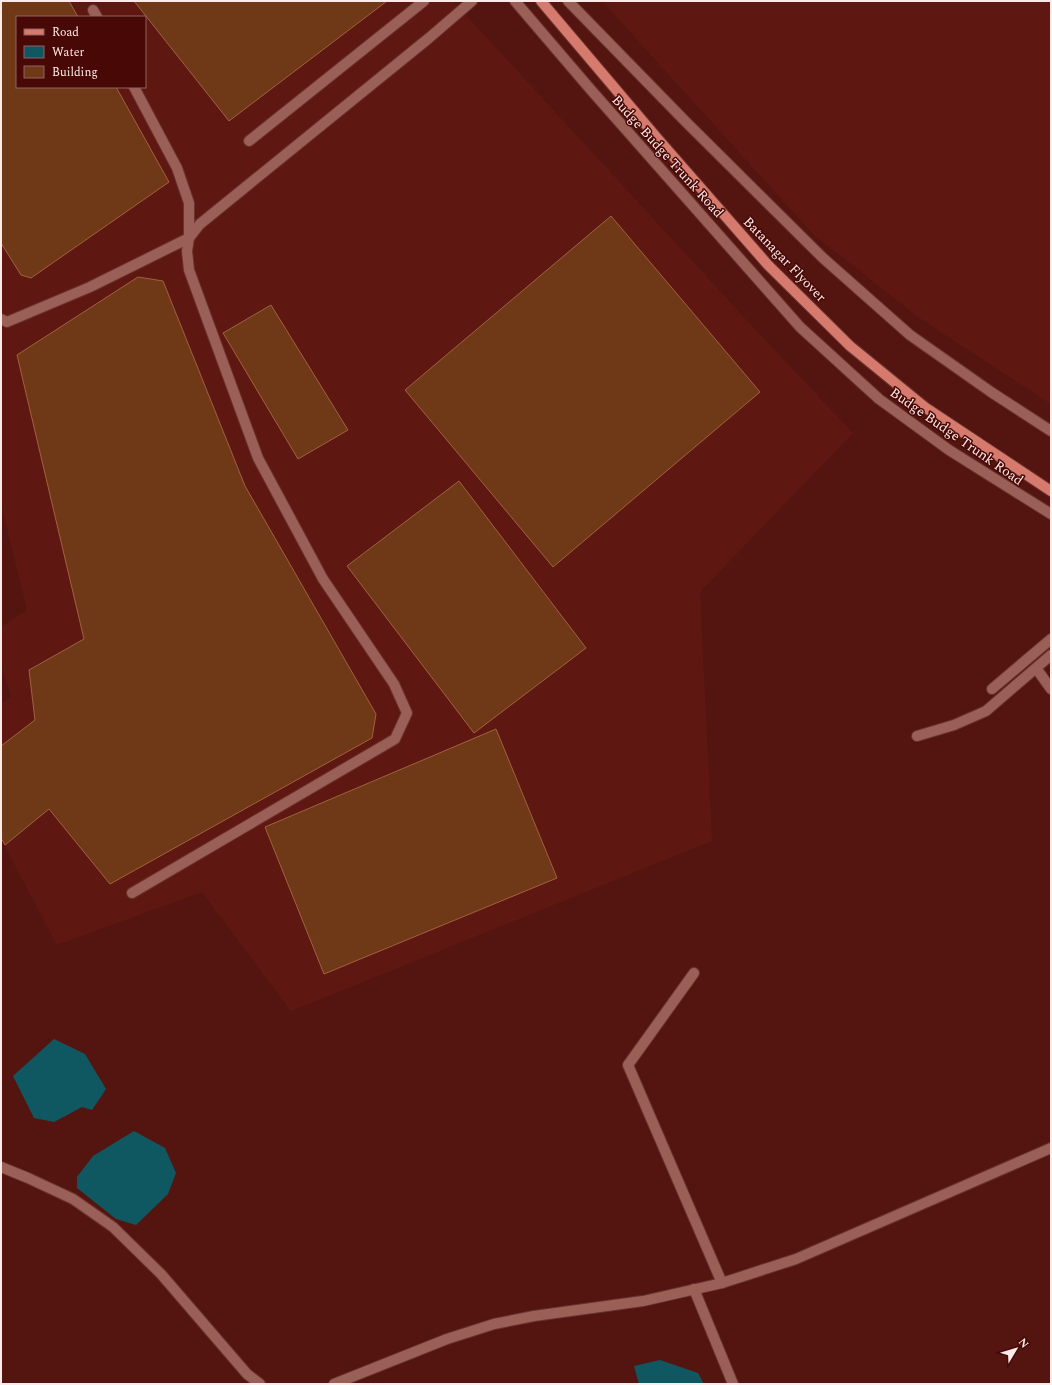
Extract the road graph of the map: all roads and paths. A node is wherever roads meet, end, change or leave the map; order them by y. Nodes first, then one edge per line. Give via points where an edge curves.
1 (424, 1) edge
2 (472, 1) edge
3 (515, 1) edge
4 (541, 1) edge
5 (568, 1) edge
6 (135, 88) edge
7 (249, 141) dead end
8 (189, 238) junction
9 (1, 319) edge
10 (1051, 431) edge
11 (1051, 491) edge
12 (1051, 514) edge
13 (1051, 639) edge
14 (1051, 655) edge
15 (1036, 668) junction
16 (992, 689) dead end
17 (1051, 689) edge
18 (917, 736) dead end
19 (132, 893) dead end
20 (694, 973) dead end
21 (1051, 1148) edge
22 (1, 1167) edge
23 (722, 1283) junction
24 (694, 1290) junction
25 (260, 1384) edge
26 (334, 1384) edge
27 (733, 1384) edge

1 - 7 street
2 - 8 street via 200,224
3 - 12 street, Budge Budge Trunk Road via 800,326 879,399 949,450
4 - 11 main road, Batanagar Flyover via 768,265 850,346 926,408
5 - 10 street via 685,122 823,258 910,335
6 - 8 street via 177,168 189,203
8 - 9 street via 90,288 6,322
8 - 19 street via 189,270 258,458 323,579 394,684 407,713 396,739
13 - 16 street
14 - 15 street
15 - 17 street
15 - 18 street via 986,711 954,725
20 - 23 street via 628,1065
21 - 23 street via 796,1259
22 - 25 street via 73,1200 112,1227 161,1274 247,1374
23 - 24 street
24 - 26 street via 643,1302 534,1316 494,1324 447,1339
24 - 27 street

